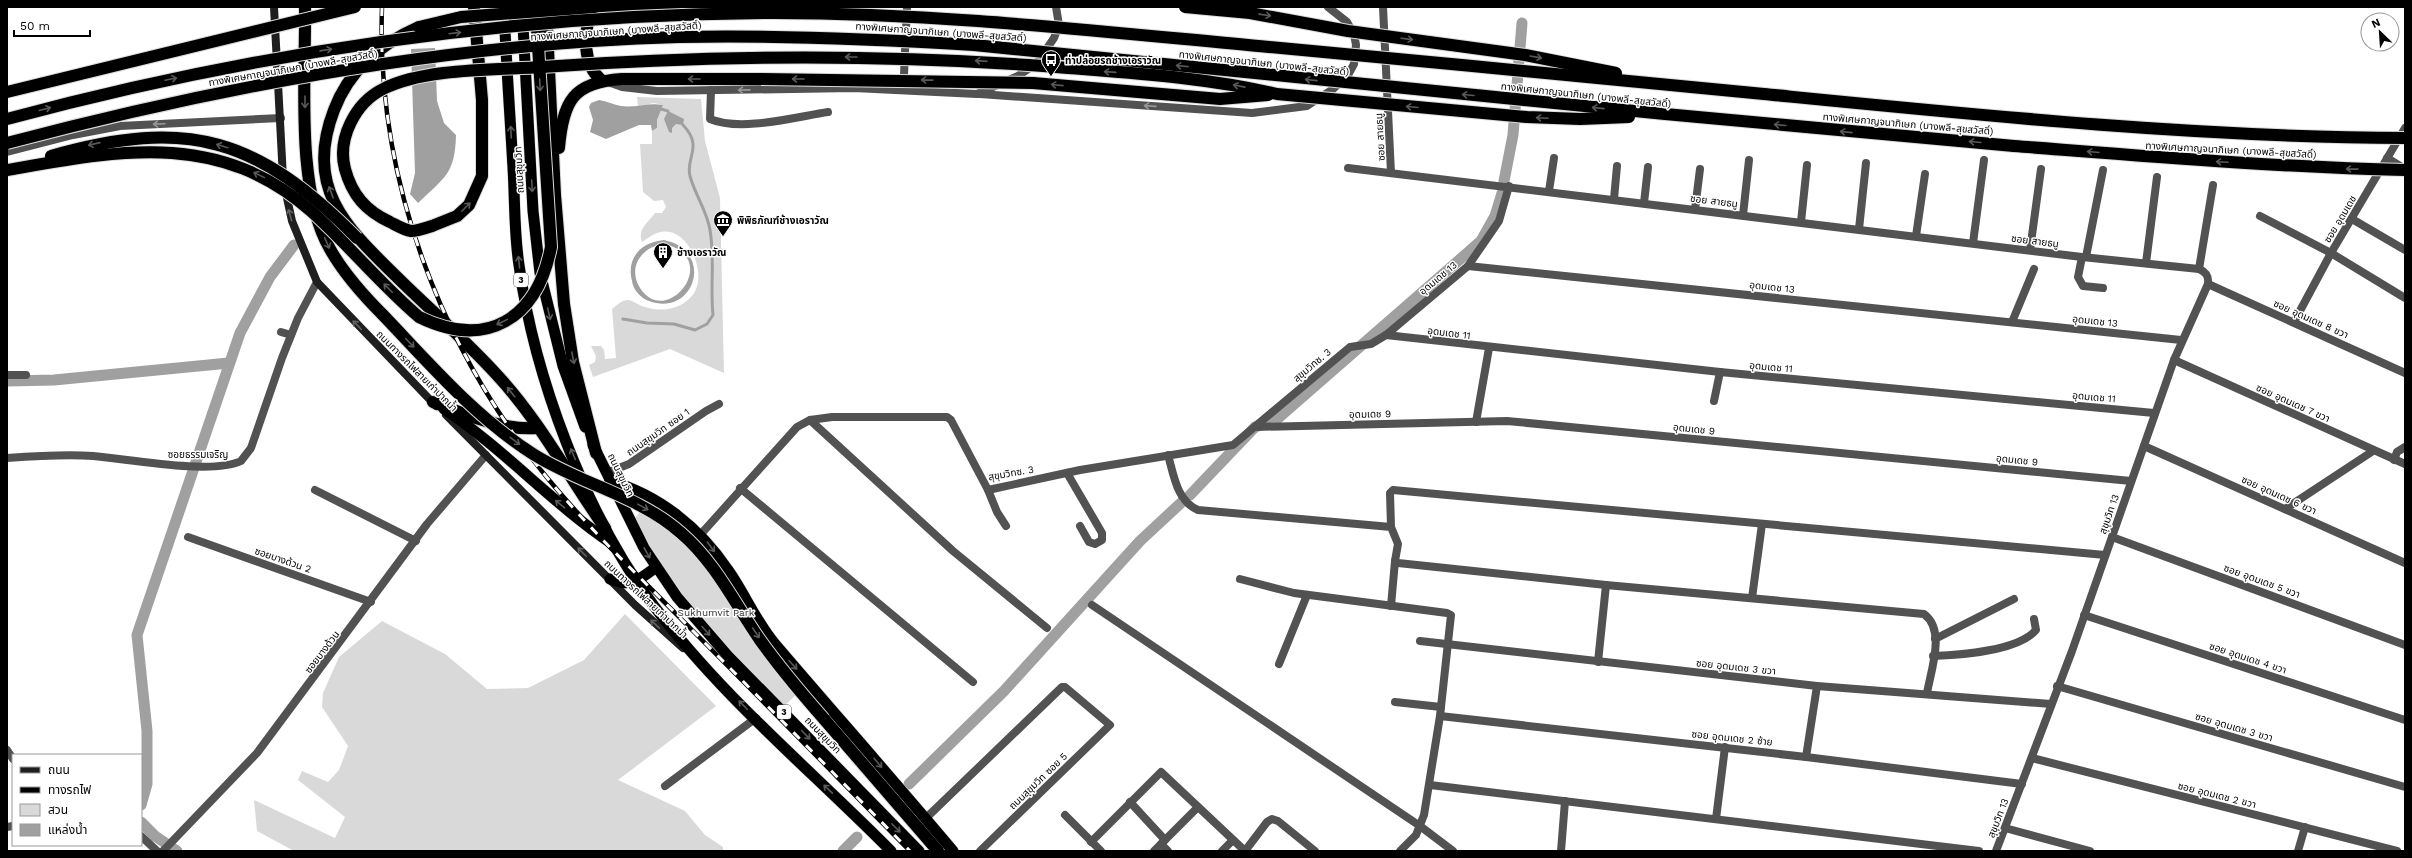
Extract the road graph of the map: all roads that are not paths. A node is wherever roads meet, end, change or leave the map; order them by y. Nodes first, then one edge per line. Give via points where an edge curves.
1 (274, 7) edge
2 (305, 7) edge
3 (354, 7) edge
4 (474, 7) edge
5 (504, 7) edge
6 (522, 7) edge
7 (535, 7) edge
8 (546, 7) edge
9 (594, 7) edge
10 (711, 7) edge
11 (907, 7) edge
12 (1056, 7) edge
13 (1185, 7) edge
14 (1328, 7) edge
15 (1383, 7) edge
16 (275, 22) junction
17 (601, 80) junction
18 (1666, 84) junction
19 (7, 87) edge
20 (897, 89) junction
21 (711, 90) junction
22 (7, 92) edge
23 (977, 94) junction
24 (1278, 94) junction
25 (828, 112) dead end
26 (1664, 114) junction
27 (281, 118) junction
28 (7, 119) edge
29 (2405, 128) edge
30 (2405, 138) edge
31 (7, 143) edge
32 (7, 152) edge
33 (1554, 158) dead end
34 (2387, 158) junction
35 (1749, 160) dead end
36 (1984, 160) dead end
37 (1866, 163) dead end
38 (1807, 165) dead end
39 (1617, 166) dead end
40 (1648, 167) dead end
41 (1348, 168) dead end
42 (1700, 169) dead end
43 (2041, 169) dead end
44 (2405, 169) edge
45 (7, 170) edge
46 (2103, 170) dead end
47 (1391, 173) junction
48 (1925, 174) dead end
49 (2157, 177) dead end
50 (2213, 185) dead end
51 (1509, 186) junction
52 (1549, 191) junction
53 (555, 195) junction
54 (1614, 199) junction
55 (1644, 203) junction
56 (1695, 209) junction
57 (1743, 215) junction
58 (2260, 216) dead end
59 (2352, 219) junction
60 (1801, 222) junction
61 (1859, 229) junction
62 (1916, 236) junction
63 (357, 238) junction
64 (1973, 243) junction
65 (2030, 250) junction
66 (2405, 250) edge
67 (2331, 253) junction
68 (2084, 257) junction
69 (2146, 263) junction
70 (1468, 266) junction
71 (2034, 269) dead end
72 (2199, 269) junction
73 (317, 282) junction
74 (2208, 284) junction
75 (2103, 288) dead end
76 (2405, 298) edge
77 (2012, 322) junction
78 (2294, 322) junction
79 (281, 332) dead end
80 (291, 335) junction
81 (1386, 335) junction
82 (2181, 340) junction
83 (1354, 345) joint
84 (1489, 348) junction
85 (2174, 360) junction
86 (1720, 372) junction
87 (2405, 373) edge
88 (7, 375) edge
89 (26, 375) dead end
90 (1714, 401) dead end
91 (433, 402) junction
92 (719, 404) dead end
93 (2154, 413) junction
94 (810, 420) junction
95 (1476, 422) junction
96 (1258, 427) junction
97 (537, 428) junction
98 (2144, 446) junction
99 (2405, 447) edge
100 (2373, 451) junction
101 (596, 453) junction
102 (486, 455) junction
103 (1168, 455) junction
104 (7, 458) edge
105 (2394, 460) junction
106 (2405, 464) edge
107 (1067, 473) junction
108 (608, 477) junction
109 (2131, 481) junction
110 (740, 488) junction
111 (315, 490) dead end
112 (988, 490) junction
113 (2285, 509) junction
114 (1762, 524) junction
115 (1006, 526) dead end
116 (1080, 526) dead end
117 (1391, 527) junction
118 (605, 528) junction
119 (701, 534) junction
120 (188, 537) dead end
121 (2112, 537) junction
122 (416, 541) junction
123 (613, 545) junction
124 (2105, 556) junction
125 (1396, 561) junction
126 (2405, 563) edge
127 (655, 568) junction
128 (610, 579) junction
129 (1240, 579) dead end
130 (637, 582) junction
131 (1606, 585) junction
132 (1307, 595) junction
133 (1752, 598) junction
134 (2014, 600) dead end
135 (371, 602) junction
136 (1092, 606) dead end
137 (1391, 606) junction
138 (2084, 615) junction
139 (2034, 619) dead end
140 (1047, 628) dead end
141 (1935, 639) junction
142 (1420, 641) dead end
143 (1448, 645) junction
144 (2405, 645) edge
145 (1933, 656) junction
146 (1598, 662) junction
147 (1279, 664) dead end
148 (707, 668) junction
149 (973, 682) dead end
150 (1817, 686) junction
151 (2057, 686) junction
152 (1927, 693) junction
153 (1395, 702) dead end
154 (2051, 704) junction
155 (1441, 707) junction
156 (1440, 716) junction
157 (756, 718) junction
158 (2405, 720) edge
159 (1725, 747) junction
160 (1806, 756) junction
161 (2032, 758) junction
162 (2022, 784) junction
163 (1430, 785) junction
164 (665, 786) dead end
165 (2405, 787) edge
166 (1565, 801) junction
167 (1130, 802) junction
168 (1198, 807) junction
169 (1065, 815) dead end
170 (925, 819) junction
171 (1716, 819) junction
172 (1420, 826) junction
173 (2305, 827) junction
174 (2006, 828) junction
175 (142, 837) edge
176 (1233, 840) junction
177 (1091, 842) junction
178 (1163, 842) junction
179 (164, 850) edge
180 (157, 851) edge
181 (891, 851) edge
182 (919, 851) edge
183 (938, 851) edge
184 (953, 851) edge
185 (980, 851) edge
186 (1101, 851) edge
187 (1154, 851) edge
188 (1168, 851) edge
189 (1222, 851) edge
190 (1245, 851) edge
191 (1315, 851) edge
192 (1400, 851) edge
193 (1453, 851) edge
194 (1561, 851) edge
195 (1979, 851) edge
196 (1996, 851) edge
197 (2090, 851) edge
198 (2298, 851) edge
199 (2397, 851) edge

1 - 16 main road, ถนนทางรถไฟสายเก่าปากน้ำ
2 -> 183 highway, bridge via 305,119 314,209 329,248 359,290 467,402 493,425 527,450 573,475 644,507 681,532 702,553 765,647
3 - 22 highway, bridge
24 -> 4 highway, bridge via 1238,85 1157,75 905,58 678,60 437,75 398,83 381,90 367,100 347,130 343,156 354,194 372,213 411,231 457,216 469,205 482,176 482,100
118 -> 5 highway, ถนนสุขุมวิท / 3 via 565,436 549,391 534,343 524,298 517,246
6 -> 101 highway, ถนนสุขุมวิท / 3 via 533,211 540,273 563,366
7 -> 45 highway, bridge via 551,247 546,269 532,298 506,321 491,328 457,331 418,317 310,211 280,187 237,166 185,153 129,151
8 - 53 highway
63 -> 9 highway, bridge via 337,209 324,171 324,156 326,137 337,101 346,84 374,52 402,34 437,21 487,14
10 - 17 highway via 592,12 589,14 585,40 593,70
11 - 20 street via 904,75 903,82
12 - 23 street via 1059,25 1054,38 1037,63 1018,76
13 -> 18 highway, bridge via 1250,13 1348,31 1525,55
14 -> 23 street via 1348,22 1354,34 1354,64 1348,75 1333,89 1307,106 1252,113
15 - 47 street, ซอย สายธนู
16 - 19 street
16 - 27 main road, ถนนทางรถไฟสายเก่าปากน้ำ
17 - 21 street via 622,87 657,91
24 -> 17 highway, bridge via 1220,99 1033,83 762,79
17 - 53 highway via 582,88 567,104 560,130
28 -> 18 highway, ทางพิเศษกาญจนาภิเษก (บางพลี-สุขสวัสดิ์), bridge via 199,73 298,54 390,41 563,23 768,13 868,14 970,20
18 - 30 highway, ทางพิเศษกาญจนาภิเษก (บางพลี-สุขสวัสดิ์), bridge via 2060,122 2255,136
20 -> 21 street
20 - 23 street
21 - 25 street via 710,119 716,122 741,125
26 -> 24 highway, bridge via 1554,119
26 -> 31 highway, ทางพิเศษกาญจนาภิเษก (บางพลี-สุขสวัสดิ์), bridge via 974,46 774,36 677,37 467,54 297,78 206,95
44 -> 26 highway, ทางพิเศษกาญจนาภิเษก (บางพลี-สุขสวัสดิ์), bridge via 2313,168 2158,159
27 -> 32 street via 120,126
73 -> 27 main road, ถนนทางรถไฟสายเก่าปากน้ำ via 292,221 286,197
29 - 34 street, ซอย อุดมเดช
33 - 52 street
34 - 44 street
34 - 59 street, ซอย อุดมเดช
35 - 57 street
36 - 64 street
37 - 61 street
38 - 60 street
39 - 54 street
40 - 55 street
41 - 47 street
42 - 56 street
43 - 65 street
63 -> 45 highway, bridge via 290,178 263,162 213,143 166,137 122,139 76,149
46 - 68 street
47 - 51 street, ซอย สายธนู
48 - 62 street
49 - 69 street
50 - 72 street
51 - 52 street, ซอย สายธนู
51 - 70 street via 1499,221
52 - 54 street, ซอย สายธนู
53 -> 101 highway via 568,333
54 - 55 street, ซอย สายธนู
55 - 56 street, ซอย สายธนู
56 - 57 street, ซอย สายธนู
57 - 60 street, ซอย สายธนู
58 - 67 street
59 - 66 street
59 - 67 street, ซอย อุดมเดช
60 - 61 street, ซอย สายธนู
61 - 62 street, ซอย สายธนู
62 - 64 street, ซอย สายธนู
97 -> 63 highway via 498,376
64 - 65 street, ซอย สายธนู
65 - 68 street, ซอย สายธนู
67 - 76 street
67 - 78 street, ซอย อุดมเดช
68 - 69 street, ซอย สายธนู
68 - 75 street via 2078,277 2083,286
69 - 72 street, ซอย สายธนู
70 - 77 street, อุดมเดช 13
70 - 81 street, อุดมเดช 13
71 - 77 street
72 - 74 street via 2207,275
73 - 80 street, ซอยธรรมเจริญ
91 -> 73 main road, ถนนทางรถไฟสายเก่าปากน้ำ
74 - 78 street, ซอย อุดมเดช 8 ขวา
74 - 82 street, สุขุมวิท 13
77 - 82 street, อุดมเดช 13
78 - 87 street, ซอย อุดมเดช 8 ขวา
79 - 80 street
80 - 104 street, ซอยธรรมเจริญ via 247,454 235,464 177,466 90,456
81 - 83 street, อุดมเดช 13 via 1372,344
81 - 84 street, อุดมเดช 11
82 - 85 street, สุขุมวิท 13
83 - 96 street, สุขุมวิทซ. 3
84 - 86 street, อุดมเดช 11
84 - 95 street
85 - 93 street, สุขุมวิท 13
85 - 100 street, ซอย อุดมเดช 7 ขวา
86 - 90 street
86 - 93 street, อุดมเดช 11
88 - 89 street
91 - 97 highway via 465,414 524,429
91 - 102 main road, ถนนทางรถไฟสายเก่าปากน้ำ
123 -> 91 highway via 585,525 492,445
92 - 108 street, ถนนสุขุมวิท ซอย 1
93 - 98 street, สุขุมวิท 13
94 - 110 street, สุขุมวิทซ. 3 via 797,427
94 - 112 street, สุขุมวิทซ. 3 via 832,417 947,417 951,420
94 - 140 street via 952,551
95 - 96 street, อุดมเดช 9
95 - 109 street, อุดมเดช 9 via 1507,421
96 - 103 street, สุขุมวิทซ. 3 via 1231,446
97 - 118 highway
98 - 109 street, สุขุมวิท 13
98 - 113 street, ซอย อุดมเดช 6 ขวา
99 - 105 street via 2397,452
100 - 105 street, ซอย อุดมเดช 7 ขวา
100 - 113 street
101 - 108 highway, ถนนสุขุมวิท / 3
102 - 122 street, ซอยบางด้วน
128 -> 102 main road, ถนนทางรถไฟสายเก่าปากน้ำ
103 - 107 street, สุขุมวิทซ. 3
103 - 117 street via 1183,499 1198,510
105 - 106 street, ซอย อุดมเดช 7 ขวา
107 - 112 street, สุขุมวิทซ. 3
107 - 116 street via 1102,533 1102,540 1095,544 1089,542
108 - 119 highway via 672,511
108 -> 127 highway, ถนนสุขุมวิท / 3
109 - 121 street, สุขุมวิท 13
110 - 119 street, สุขุมวิทซ. 3
110 - 149 street
111 - 122 street
112 - 115 street via 996,512
113 - 126 street, ซอย อุดมเดช 6 ขวา
114 - 117 street via 1393,490 1390,493
114 - 124 street
114 - 133 street
117 - 125 street via 1398,544
118 - 123 highway, ถนนสุขุมวิท / 3
119 -> 170 highway via 728,570 773,642
120 - 135 street, ซอยบางด้วน 2
121 - 124 street, สุขุมวิท 13
121 - 144 street, ซอย อุดมเดช 5 ขวา
122 - 135 street, ซอยบางด้วน
123 - 130 highway, ถนนสุขุมวิท / 3
124 - 138 street, สุขุมวิท 13
125 - 131 street
125 - 137 street
127 - 130 highway
127 -> 182 highway, ถนนสุขุมวิท / 3 via 681,603 728,656
128 - 130 highway via 624,584
148 -> 128 main road, ถนนทางรถไฟสายเก่าปากน้ำ via 658,627
129 - 132 street
130 - 148 highway, ถนนสุขุมวิท / 3
131 - 133 street
131 - 146 street
132 - 137 street
132 - 147 street
133 - 141 street via 1924,614 1932,619
134 - 141 street
135 - 179 street, ซอยบางด้วน via 257,753
136 - 172 street
137 - 143 street via 1450,614
138 - 151 street, สุขุมวิท 13
138 - 158 street, ซอย อุดมเดช 4 ขวา
139 - 145 street via 2036,630 2030,637 1974,652
141 - 145 street
142 - 143 street, ซอย อุดมเดช 3 ขวา
143 - 146 street, ซอย อุดมเดช 3 ขวา
143 - 155 street
145 - 152 street
146 - 150 street, ซอย อุดมเดช 3 ขวา
157 -> 148 highway, ถนนสุขุมวิท / 3
150 - 152 street, ซอย อุดมเดช 3 ขวา
150 - 160 street
151 - 154 street, สุขุมวิท 13
151 - 165 street, ซอย อุดมเดช 3 ขวา
152 - 154 street, ซอย อุดมเดช 3 ขวา
153 - 155 street
154 - 161 street, สุขุมวิท 13
155 - 156 street
156 - 159 street, ซอย อุดมเดช 2 ซ้าย
156 - 163 street
157 - 164 street
181 -> 157 highway, ถนนสุขุมวิท / 3
159 - 160 street, ซอย อุดมเดช 2 ซ้าย
159 - 171 street
160 - 162 street, ซอย อุดมเดช 2 ซ้าย
161 - 162 street, สุขุมวิท 13
161 - 173 street, ซอย อุดมเดช 2 ขวา
162 - 174 street, สุขุมวิท 13
163 - 166 street
163 - 172 street
166 - 171 street
166 - 194 street
167 - 168 street via 1161,772
167 - 177 street
167 - 178 street
168 - 176 street
168 - 178 street
169 - 177 street
170 - 184 highway
170 - 185 street, ถนนสุขุมวิท ซอย 5 via 1062,687 1065,687 1110,725
171 - 195 street
172 - 192 street via 1416,835
172 - 193 street
173 - 198 street
173 - 199 street, ซอย อุดมเดช 2 ขวา
174 - 196 street, สุขุมวิท 13
174 - 197 street
175 - 180 street
176 - 189 street
176 - 190 street
177 - 186 street
178 - 187 street
178 - 188 street
190 - 191 street via 1272,819

